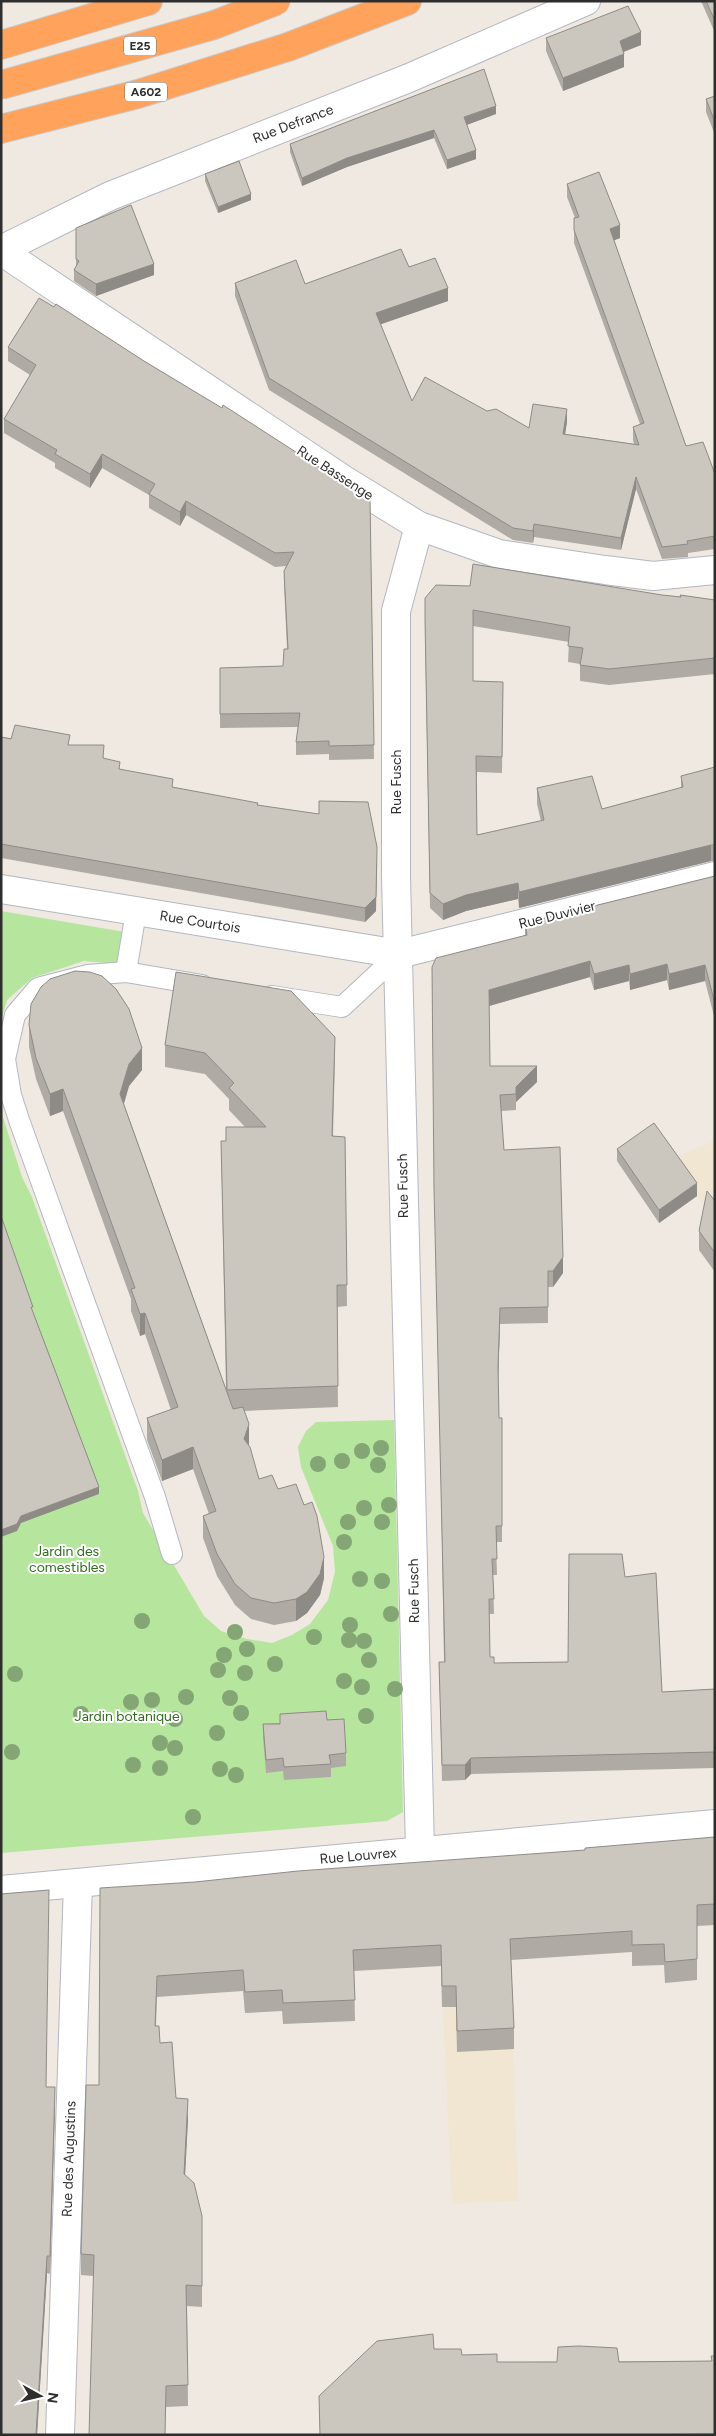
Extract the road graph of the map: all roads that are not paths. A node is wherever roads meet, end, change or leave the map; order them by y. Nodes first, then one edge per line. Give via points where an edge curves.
1 (148, 1) edge
2 (276, 1) edge
3 (382, 1) edge
4 (407, 1) edge
5 (586, 1) edge
6 (1, 45) edge
7 (288, 47) junction
8 (1, 85) edge
9 (1, 129) edge
10 (1, 250) edge
11 (420, 526) junction
12 (715, 570) edge
13 (715, 876) edge
14 (1, 890) edge
15 (136, 912) junction
16 (399, 954) junction
17 (126, 972) junction
18 (224, 988) edge
19 (253, 993) edge
20 (172, 1554) dead end
21 (715, 1824) edge
22 (420, 1850) junction
23 (78, 1883) junction
24 (1, 1890) edge
25 (60, 2435) edge

1 - 6 highway
2 - 8 highway, E25, bridge via 214,25
3 - 7 highway, A602
4 - 7 highway, A602
5 - 10 street, Rue Defrance via 410,78 110,196
7 - 9 highway, A602 via 138,94
10 - 11 street, Rue Bassenge via 344,480
11 - 12 street, Rue Bassenge via 499,554 605,570 653,576
11 - 16 street, Rue Fusch via 396,610
13 - 16 street, Rue Duvivier
14 - 15 street, Rue Courtois
15 - 16 street, Rue Courtois
15 - 17 lane
16 - 19 lane via 342,1007
16 - 22 street, Rue Fusch
17 - 18 lane
17 - 20 lane via 88,975 38,988 14,1015 5,1059 19,1120 155,1497
21 - 22 street, Rue Louvrex
22 - 23 street, Rue Louvrex
23 - 24 street, Rue Louvrex
23 - 25 street, Rue des Augustins

